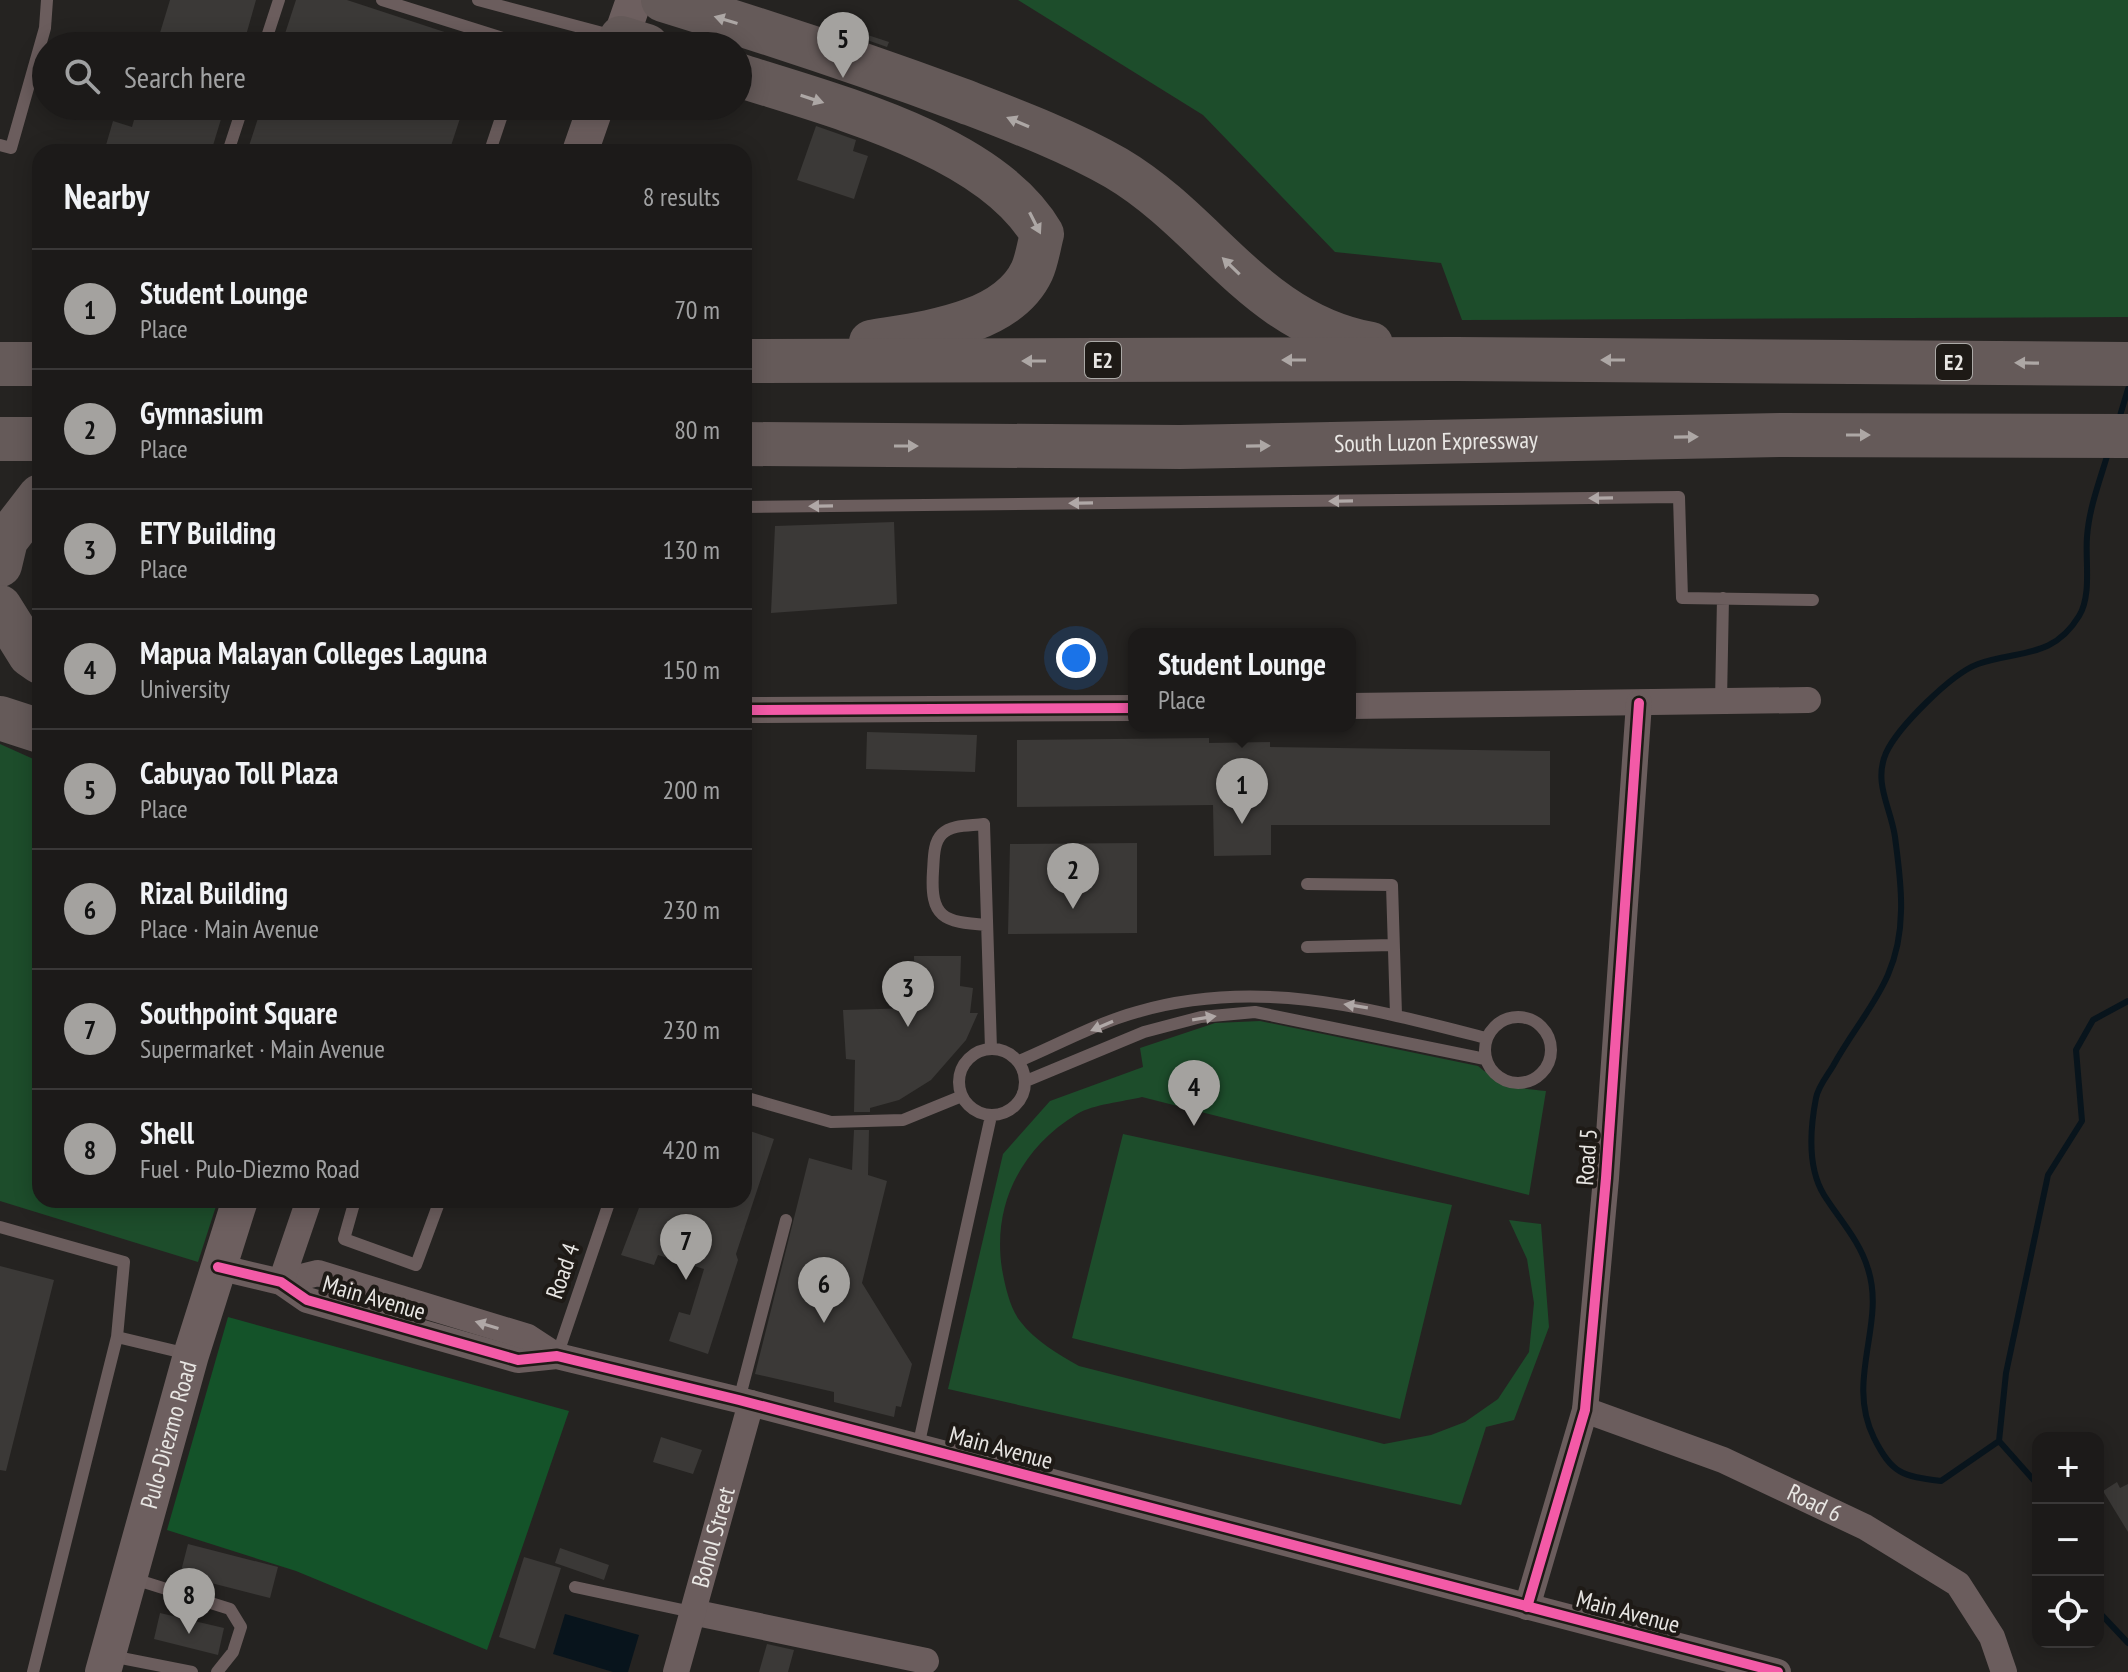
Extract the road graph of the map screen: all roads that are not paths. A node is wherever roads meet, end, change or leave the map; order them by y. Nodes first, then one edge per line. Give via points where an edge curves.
1 (47, 0) edge
2 (279, 0) edge
3 (382, 0) edge
4 (478, 0) edge
5 (663, 0) edge
6 (44, 32) edge
7 (269, 32) edge
8 (482, 32) edge
9 (630, 32) edge
10 (32, 74) edge
11 (752, 79) edge
12 (238, 120) edge
13 (500, 120) edge
14 (591, 120) edge
15 (231, 144) edge
16 (492, 144) edge
17 (583, 144) edge
18 (0, 145) edge
19 (1456, 359) junction
20 (752, 360) edge
21 (752, 361) edge
22 (0, 364) edge
23 (32, 364) edge
24 (2117, 364) edge
25 (2128, 436) edge
26 (0, 439) edge
27 (32, 439) edge
28 (752, 444) edge
29 (32, 506) edge
30 (752, 507) edge
31 (0, 565) edge
32 (1723, 598) junction
33 (1813, 600) dead end
34 (0, 607) edge
35 (32, 656) edge
36 (1808, 700) dead end
37 (1721, 701) junction
38 (1639, 703) junction
39 (1356, 706) edge
40 (1128, 708) edge
41 (752, 710) edge
42 (0, 718) edge
43 (32, 728) edge
44 (1307, 884) dead end
45 (987, 925) junction
46 (1392, 945) junction
47 (1307, 947) dead end
48 (1396, 1015) junction
49 (1486, 1038) junction
50 (991, 1049) junction
51 (1485, 1059) junction
52 (1019, 1061) junction
53 (1026, 1081) junction
54 (962, 1096) junction
55 (752, 1099) edge
56 (991, 1116) junction
57 (237, 1208) edge
58 (306, 1208) edge
59 (353, 1208) edge
60 (437, 1208) edge
61 (607, 1208) edge
62 (786, 1220) dead end
63 (0, 1227) edge
64 (218, 1267) junction
65 (281, 1282) junction
66 (117, 1337) junction
67 (191, 1355) junction
68 (557, 1356) junction
69 (745, 1402) junction
70 (1585, 1410) junction
71 (918, 1447) junction
72 (129, 1578) junction
73 (575, 1587) dead end
74 (1527, 1607) junction
75 (692, 1612) junction
76 (926, 1661) dead end
77 (106, 1664) edge
78 (1999, 1667) edge
79 (33, 1672) edge
80 (192, 1672) edge
81 (217, 1672) edge
82 (676, 1672) edge
83 (1778, 1672) edge

1 - 6 lane
2 - 7 lane
3 - 8 lane
4 - 9 lane
19 -> 5 highway via 1316,329 1247,281 1118,169 1067,144 858,60
10 - 18 lane via 11,148
11 -> 20 highway via 841,108 980,170 1028,209 1042,234 1032,271 1010,300 972,319 902,337
12 - 15 lane
13 - 16 lane
14 - 17 main road
19 -> 21 highway, E2
24 -> 19 highway, E2
22 - 23 highway
28 -> 25 highway, South Luzon Expressway via 1180,447 1764,435
26 - 27 highway
29 - 31 highway via 6,540
32 -> 30 lane via 1682,598 1679,497
32 - 33 lane
32 - 37 lane
34 - 35 highway
36 - 37 street
37 - 38 street
38 - 39 street
38 - 70 street, Road 5
40 - 41 street
42 - 43 highway
44 - 46 lane via 1392,885
45 - 45 lane via 957,923 940,915 931,899 935,849 941,834 954,827 984,824
45 - 50 lane
46 - 47 lane
46 - 48 lane
48 - 49 lane
48 -> 52 lane via 1258,994 1200,999 1136,1012
49 - 51 lane
49 - 51 lane via 1501,1021 1522,1017 1541,1027 1551,1046 1539,1076 1518,1084 1498,1077
50 - 52 lane
50 - 54 lane via 964,1064
53 -> 51 lane via 1144,1032 1201,1017 1255,1012
52 - 53 lane
53 - 56 lane via 1020,1102
54 - 55 lane via 903,1120 831,1122
54 - 56 lane via 974,1110
56 - 71 lane
57 - 64 main road, Pulo-Diezmo Road
58 - 65 street
59 - 60 lane via 344,1239 416,1265
61 - 68 lane, Road 4
62 - 69 lane
63 - 66 lane via 124,1262
64 - 65 street, Main Avenue
64 - 67 main road, Pulo-Diezmo Road
65 - 68 street, Main Avenue via 307,1300 518,1360
66 - 67 lane
66 - 79 lane
67 - 72 main road, Pulo-Diezmo Road
68 - 69 street, Main Avenue
69 - 71 street, Main Avenue
69 - 75 street, Bohol Street
70 - 74 street, Road 5
70 - 78 street, Road 6 via 1723,1460 1865,1527 1958,1584 1992,1637
71 - 74 street, Main Avenue
72 - 77 main road, Pulo-Diezmo Road
72 - 81 lane via 230,1609 241,1627 233,1652
73 - 75 lane
74 - 83 street, Main Avenue
75 - 76 street
75 - 82 street, Bohol Street
77 - 80 lane

